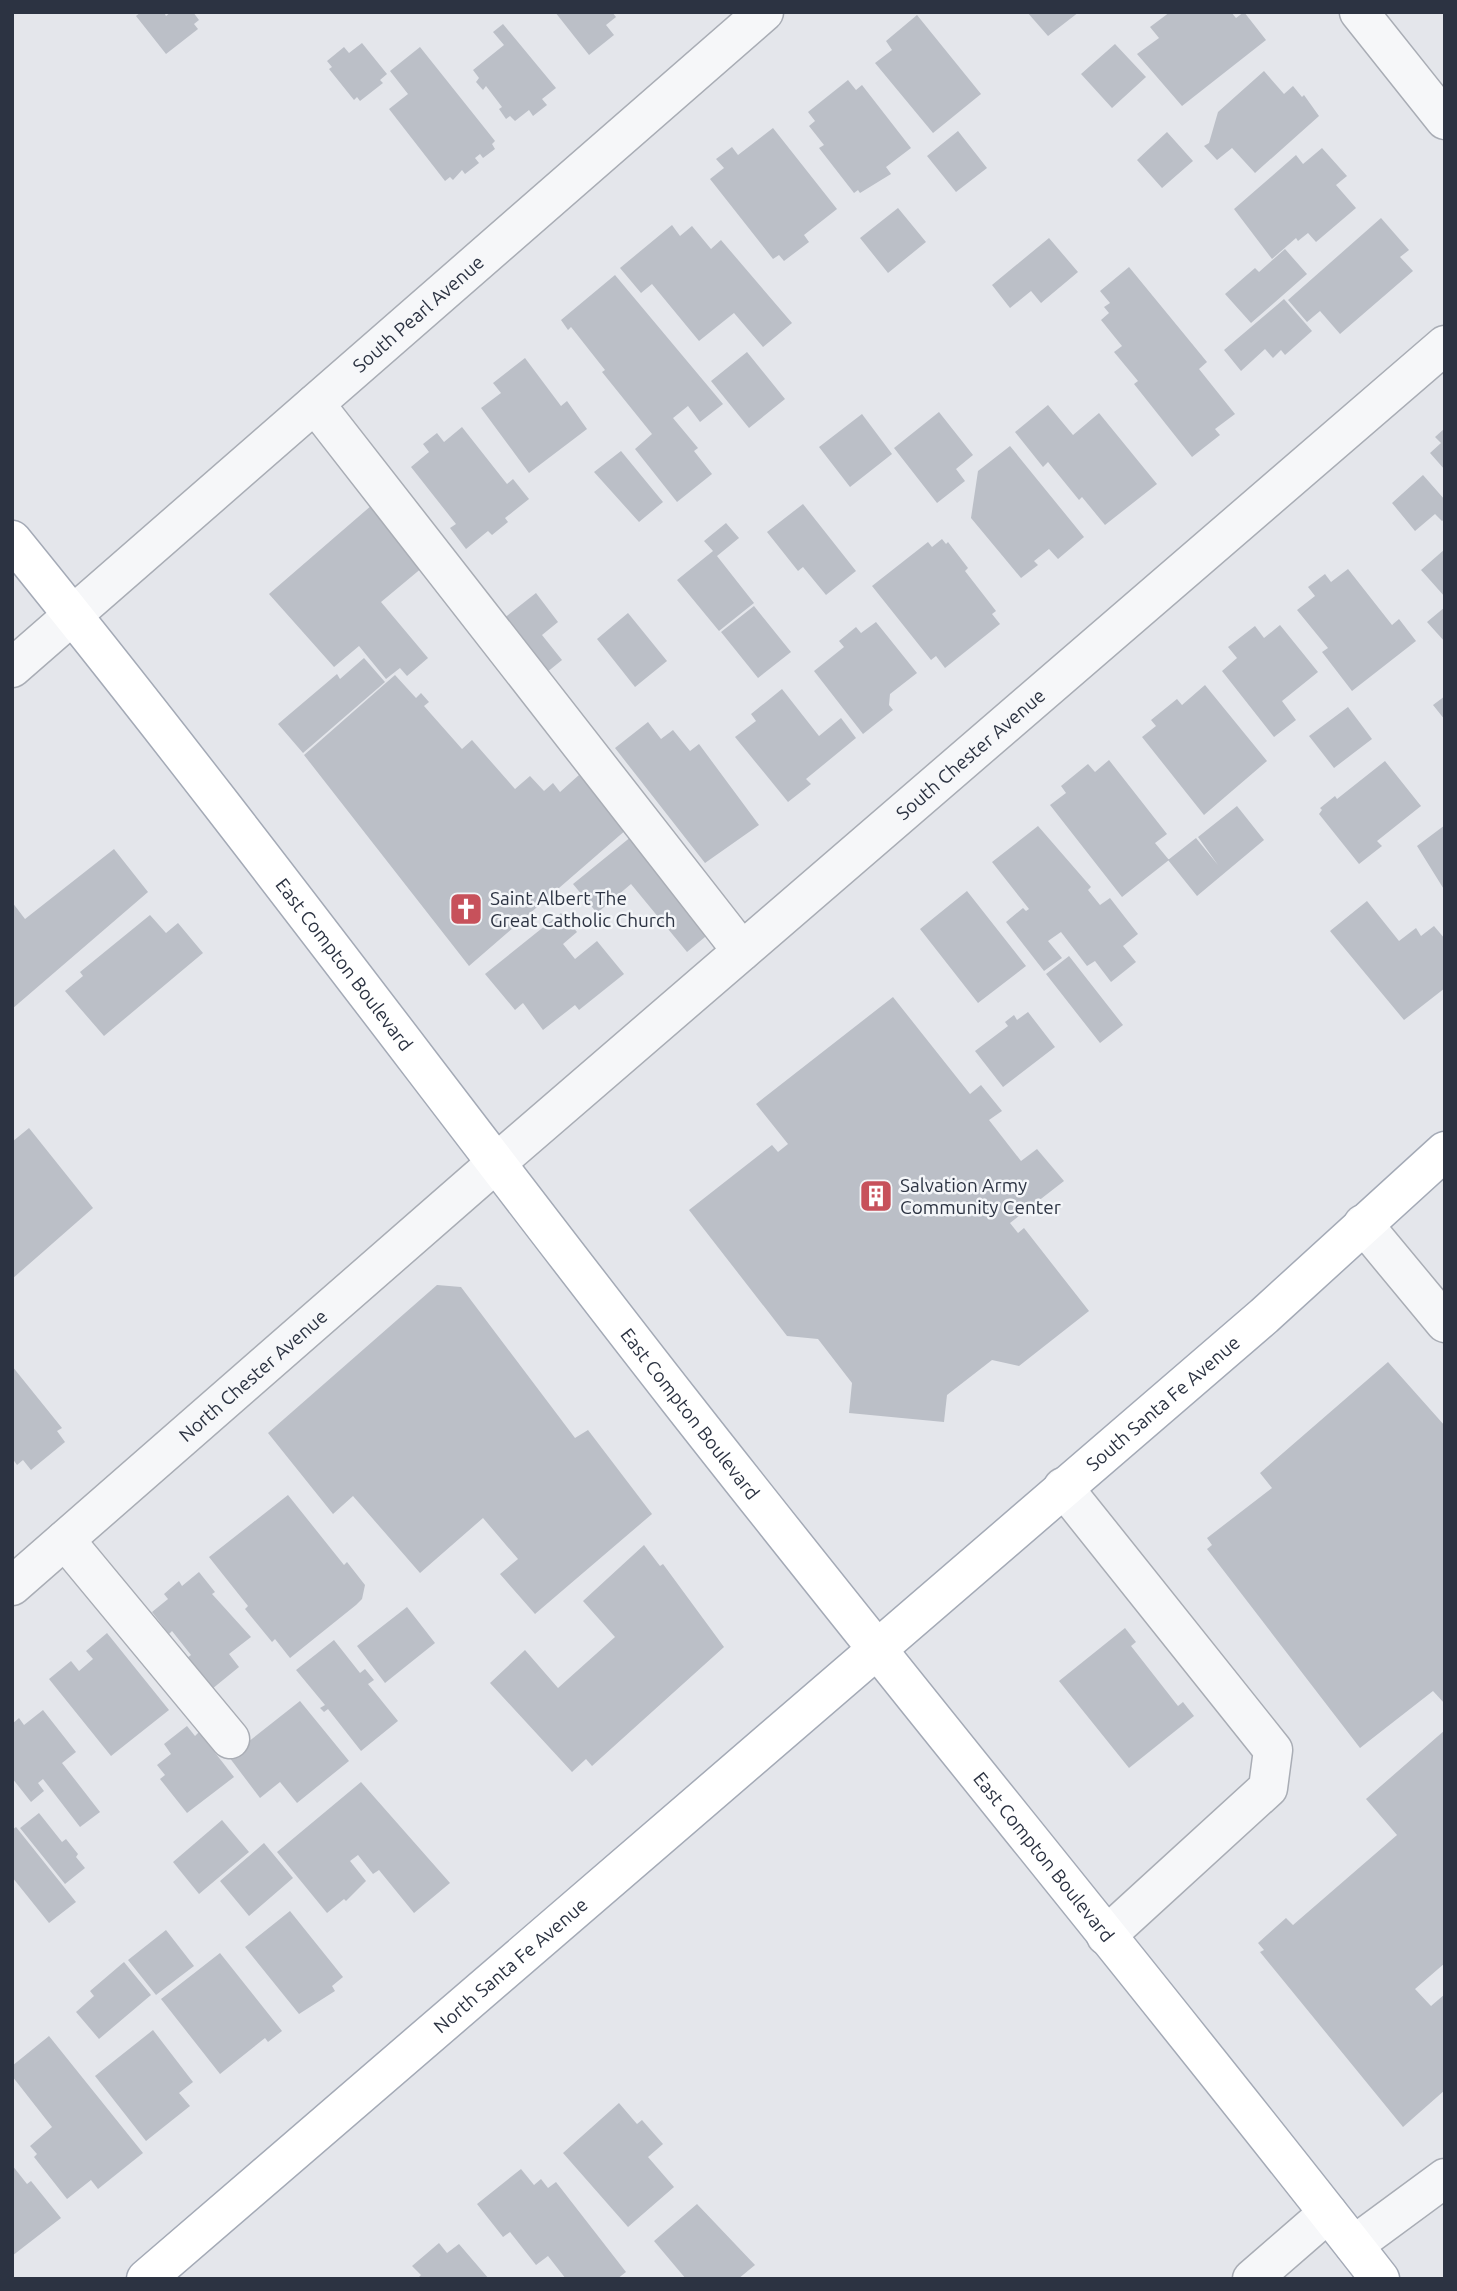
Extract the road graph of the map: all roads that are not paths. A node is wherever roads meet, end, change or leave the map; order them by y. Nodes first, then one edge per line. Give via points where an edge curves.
1 (764, 12) edge
2 (1359, 12) edge
3 (1445, 121) edge
4 (1445, 345) edge
5 (315, 404) junction
6 (12, 540) edge
7 (73, 615) junction
8 (12, 668) edge
9 (742, 951) junction
10 (1445, 1151) edge
11 (495, 1164) junction
12 (1363, 1224) junction
13 (1445, 1323) edge
14 (1063, 1487) junction
15 (65, 1540) junction
16 (12, 1586) edge
17 (874, 1648) junction
18 (230, 1739) dead end
19 (1106, 1936) junction
20 (1445, 2178) edge
21 (1328, 2213) junction
22 (1354, 2245) junction
23 (146, 2279) edge
24 (1252, 2279) edge
25 (1380, 2279) edge

1 - 5 street, South Pearl Avenue
2 - 3 street
4 - 9 street, South Chester Avenue
5 - 7 street, South Pearl Avenue
5 - 9 street
6 - 7 main road, East Compton Boulevard
7 - 8 street, South Pearl Avenue
7 - 11 main road, East Compton Boulevard
9 - 11 street, South Chester Avenue
10 - 12 main road, South Santa Fe Avenue
11 - 15 street, North Chester Avenue
11 - 17 main road, East Compton Boulevard
12 - 13 street
12 - 14 main road, South Santa Fe Avenue via 1264,1316
14 - 17 main road, South Santa Fe Avenue
14 - 19 street via 1273,1750 1268,1788
15 - 16 street, North Chester Avenue
15 - 18 street
17 - 19 main road, East Compton Boulevard
17 - 23 main road, North Santa Fe Avenue
19 - 21 main road, East Compton Boulevard
20 - 22 street
21 - 22 main road, East Compton Boulevard
21 - 24 street
22 - 25 main road, East Compton Boulevard

